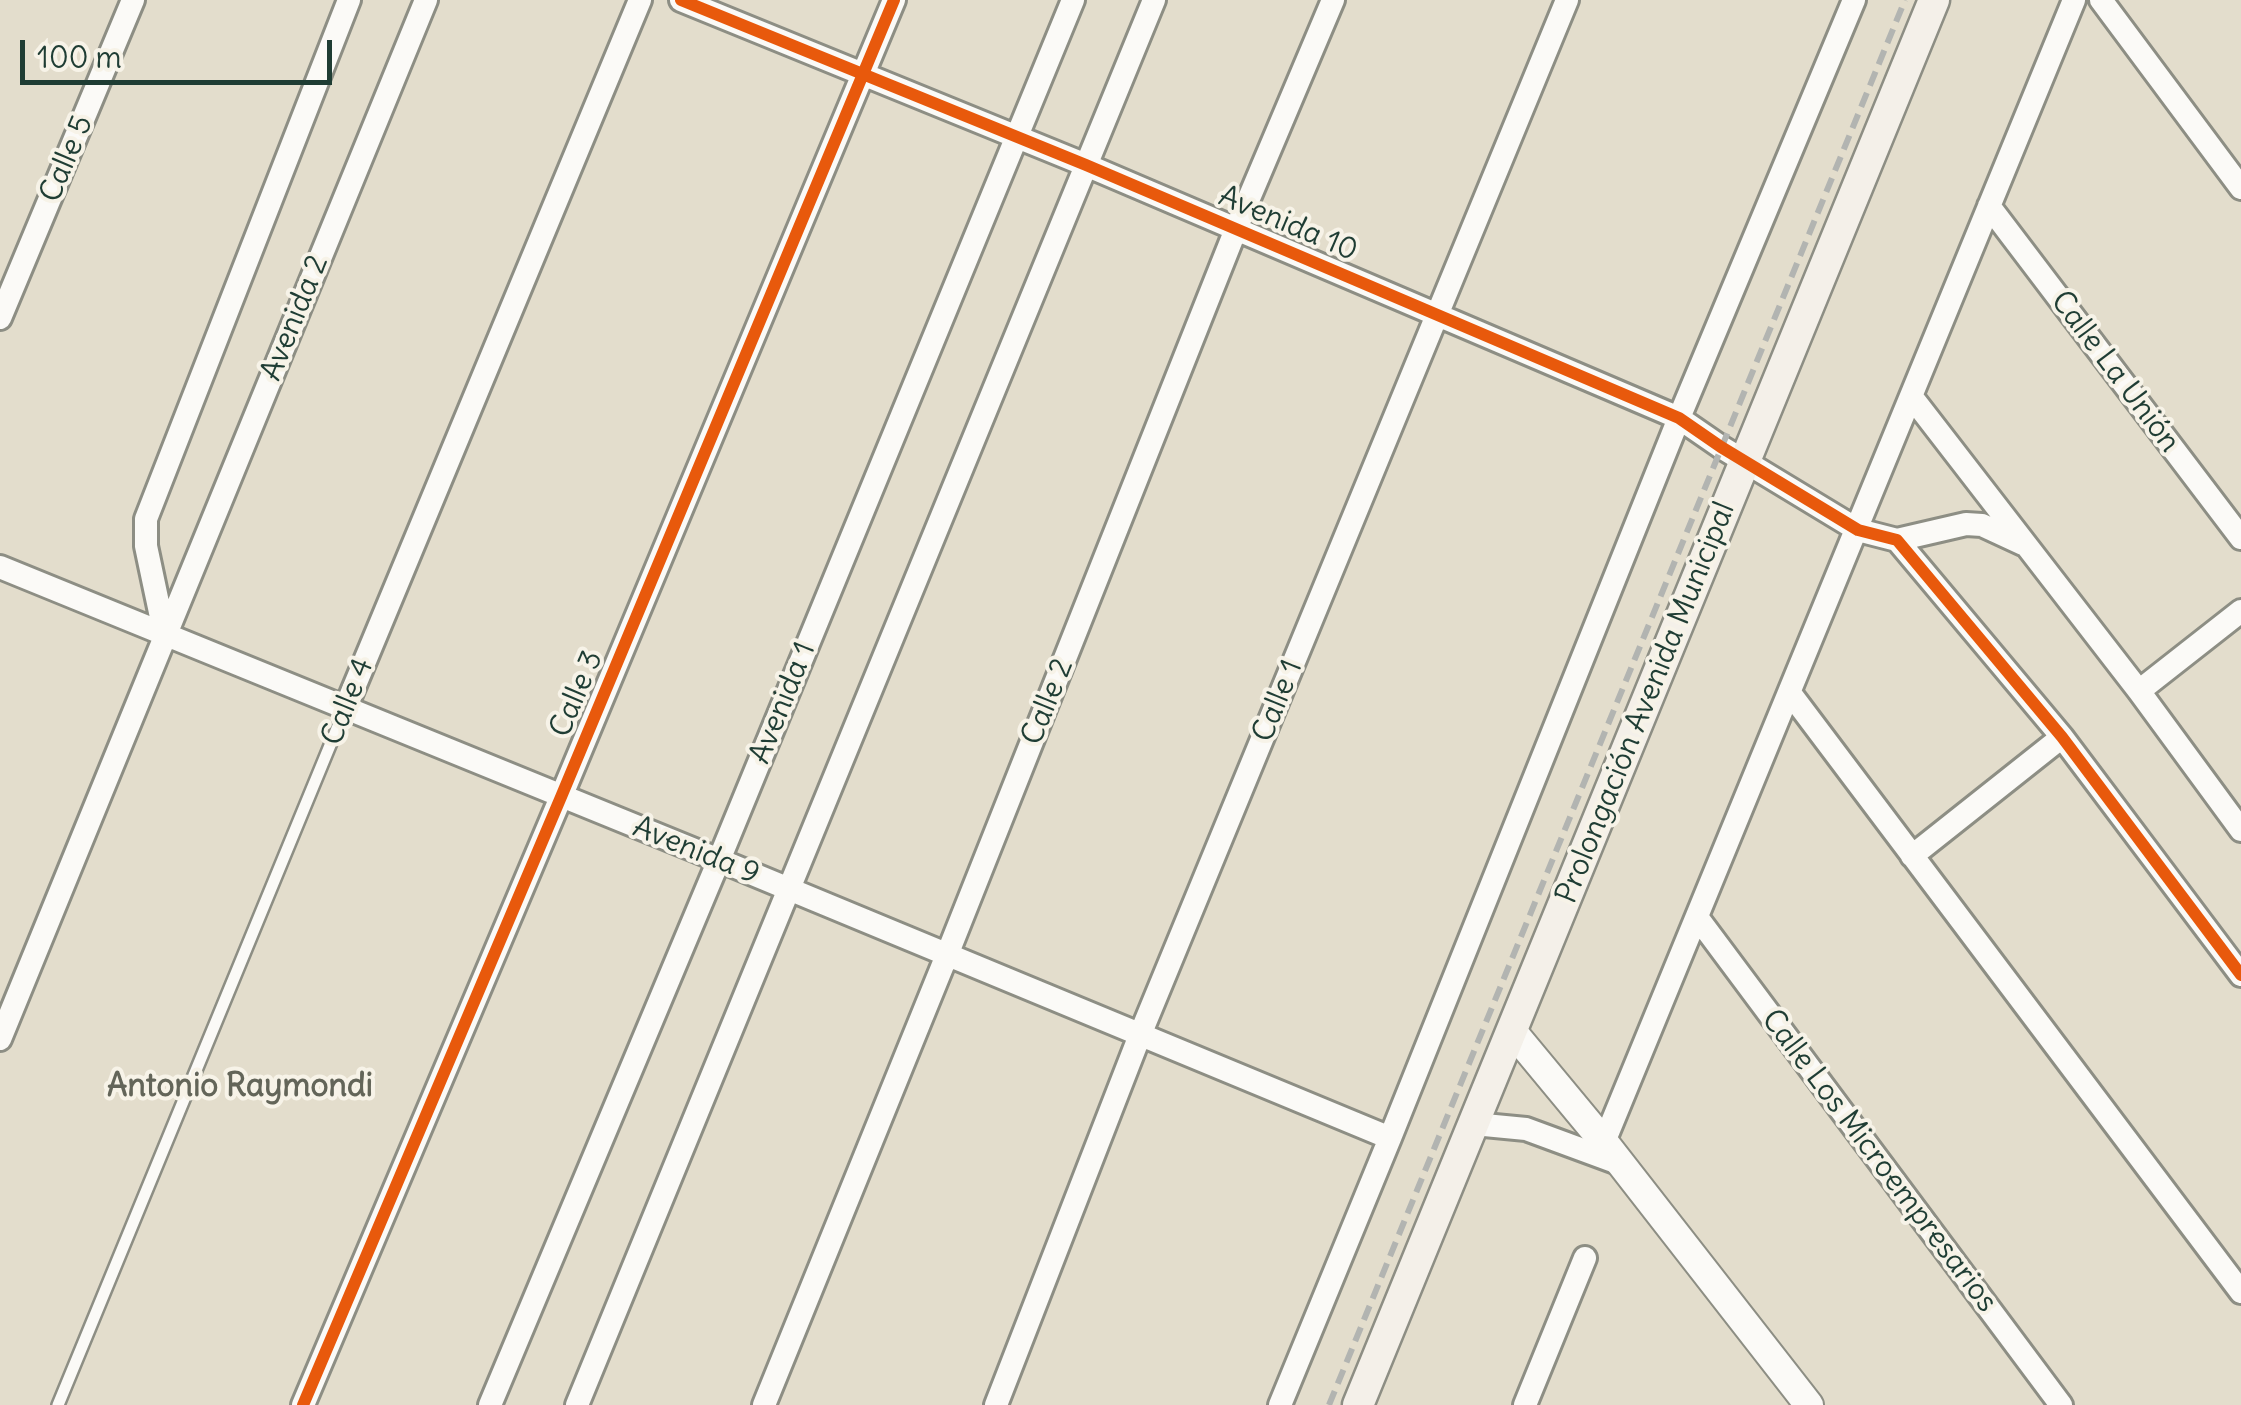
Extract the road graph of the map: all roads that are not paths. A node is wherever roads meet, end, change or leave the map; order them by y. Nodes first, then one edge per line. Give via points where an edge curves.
1 (133, 0) edge
2 (349, 0) edge
3 (426, 0) edge
4 (640, 0) edge
5 (680, 0) edge
6 (894, 0) edge
7 (1072, 0) edge
8 (1154, 0) edge
9 (1333, 0) edge
10 (1567, 0) edge
11 (1854, 0) edge
12 (1934, 0) edge
13 (2074, 0) edge
14 (2101, 0) edge
15 (864, 74) junction
16 (1017, 136) junction
17 (1086, 165) junction
18 (2241, 188) edge
19 (1989, 206) junction
20 (1236, 229) junction
21 (1437, 315) junction
22 (0, 318) edge
23 (1911, 396) junction
24 (1679, 418) junction
25 (1746, 460) junction
26 (1858, 530) junction
27 (2241, 538) edge
28 (1898, 540) junction
29 (2028, 547) junction
30 (0, 567) edge
31 (2241, 611) edge
32 (165, 636) junction
33 (2139, 690) junction
34 (1790, 694) junction
35 (344, 709) junction
36 (2062, 737) junction
37 (561, 797) junction
38 (2241, 830) edge
39 (1912, 856) junction
40 (719, 860) junction
41 (790, 890) junction
42 (1697, 917) junction
43 (947, 955) junction
44 (2241, 975) edge
45 (1512, 1031) junction
46 (1140, 1035) junction
47 (0, 1039) edge
48 (1474, 1124) junction
49 (1390, 1138) junction
50 (1612, 1153) junction
51 (1584, 1258) dead end
52 (2241, 1292) edge
53 (1535, 1399) edge
54 (58, 1405) edge
55 (303, 1405) edge
56 (490, 1405) edge
57 (577, 1405) edge
58 (764, 1405) edge
59 (996, 1405) edge
60 (1280, 1405) edge
61 (1358, 1405) edge
62 (1809, 1405) edge
63 (2061, 1405) edge

1 - 22 street, Calle 5
2 - 32 street via 146,518
3 - 32 street, Avenida 2
4 - 35 street, Calle 4
5 - 15 street, Avenida 10
6 - 15 street, Calle 3
7 - 16 street, Avenida 1
8 - 17 street
9 - 20 street, Calle 2
10 - 21 street, Calle 1
11 - 24 street
12 - 25 main road, Prolongación Avenida Municipal
13 - 19 street
14 - 18 street
15 - 16 street, Avenida 10
15 - 37 street, Calle 3
16 - 17 street, Avenida 10
16 - 40 street, Avenida 1
17 - 20 street, Avenida 10
17 - 41 street
19 - 23 street
19 - 27 street, Calle La Unión
20 - 21 street, Avenida 10
20 - 43 street, Calle 2
21 - 24 street, Avenida 10
21 - 46 street, Calle 1
23 - 26 street
23 - 29 street
24 - 25 street, Avenida 10
24 - 49 street
25 - 26 street, Avenida 10
25 - 45 main road, Prolongación Avenida Municipal
26 - 28 street, Avenida 10
26 - 34 street
28 - 29 street via 1982,524
28 - 36 street
29 - 33 street
30 - 32 street, Avenida 9
31 - 33 street
32 - 35 street, Avenida 9
32 - 47 street, Avenida 2
33 - 38 street
34 - 39 street
34 - 42 street
35 - 37 street, Avenida 9
35 - 54 lane, Calle 4
36 - 39 street
36 - 44 street
37 - 40 street, Avenida 9
37 - 55 street, Calle 3
39 - 52 street
40 - 41 street, Avenida 9
40 - 56 street, Avenida 1
41 - 43 street, Avenida 9
41 - 57 street
42 - 50 street
42 - 63 street, Calle Los Microempresarios
43 - 46 street, Avenida 9
43 - 58 street, Calle 2
45 - 48 main road, Prolongación Avenida Municipal
45 - 50 street
46 - 49 street, Avenida 9
46 - 59 street, Calle 1
48 - 50 street via 1526,1129
48 - 61 main road, Prolongación Avenida Municipal
49 - 60 street
50 - 62 street
51 - 53 street

